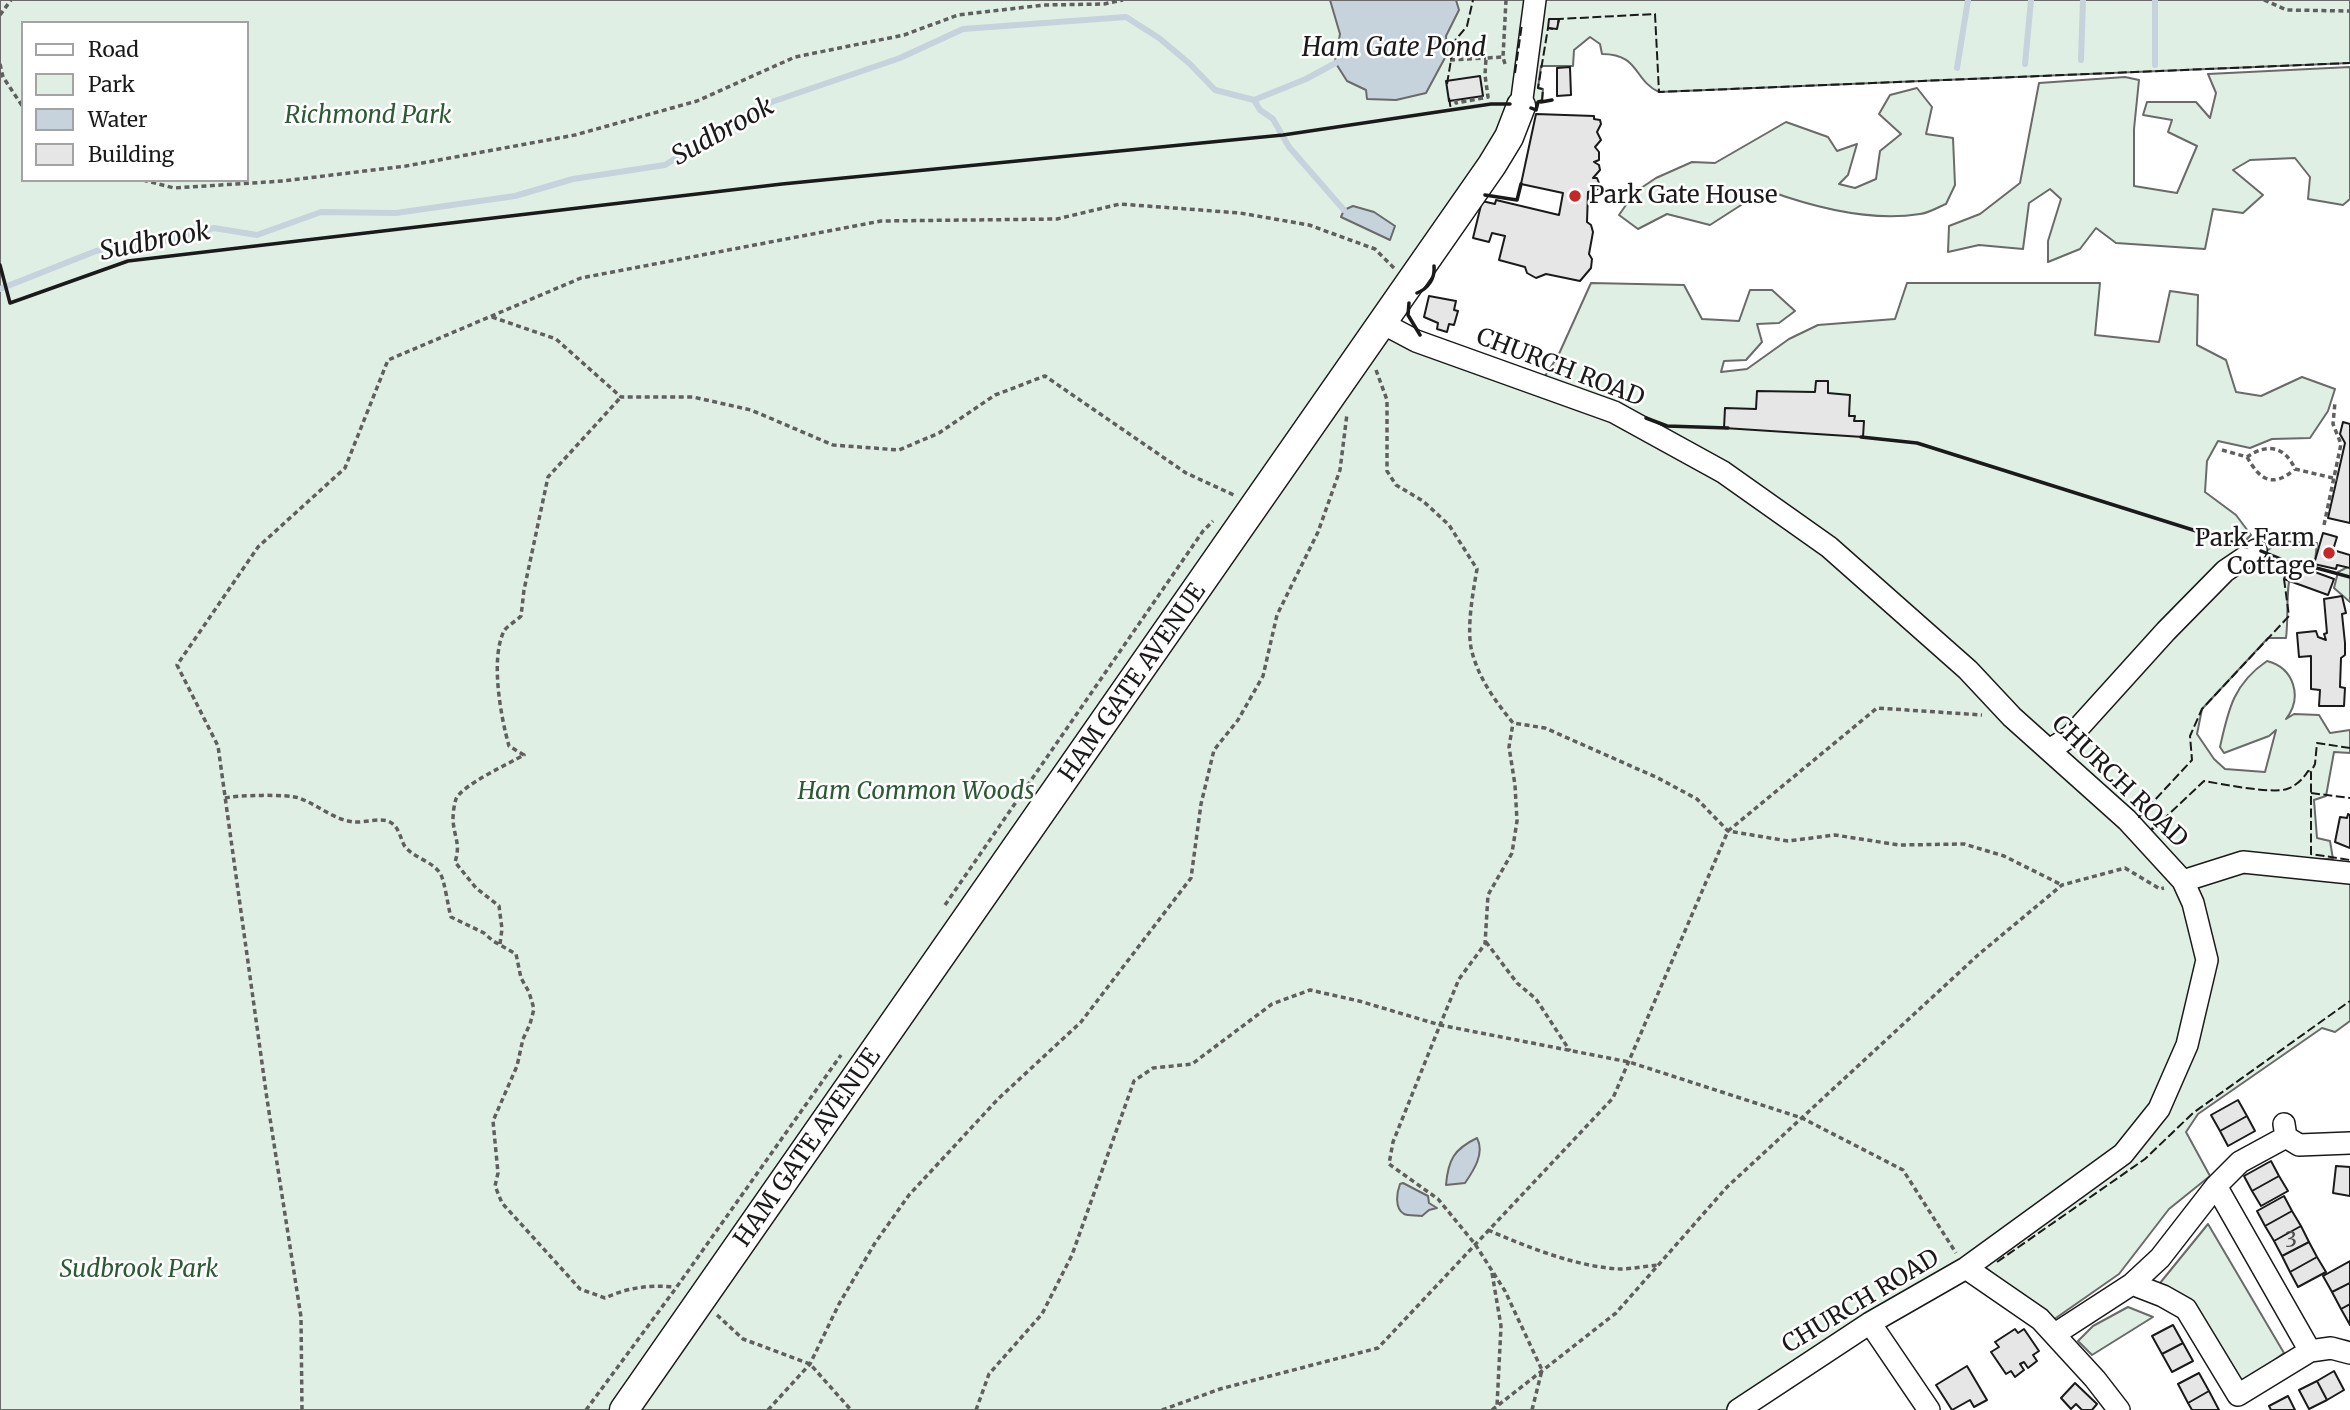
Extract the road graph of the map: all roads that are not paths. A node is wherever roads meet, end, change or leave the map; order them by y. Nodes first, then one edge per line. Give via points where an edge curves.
1 (1535, 0) edge
2 (1521, 106) joint
3 (1374, 334) junction
4 (2256, 550) dead end
5 (2049, 750) junction
6 (2350, 873) edge
7 (2183, 881) junction
8 (2350, 1143) edge
9 (2216, 1186) junction
10 (1966, 1268) junction
11 (2132, 1284) junction
12 (1871, 1323) junction
13 (2054, 1334) junction
14 (2310, 1351) junction
15 (2350, 1353) edge
16 (624, 1410) edge
17 (1738, 1410) edge
18 (1929, 1410) edge
19 (2119, 1410) edge

1 - 2 street, HAM GATE AVENUE
2 - 3 main road, HAM GATE AVENUE via 1492,165
3 - 5 street, CHURCH ROAD via 1416,341 1614,412 1723,472 1829,547 1968,670
3 - 16 main road, HAM GATE AVENUE
4 - 5 street via 2225,571 2071,736
5 - 7 street, CHURCH ROAD via 2127,820
6 - 7 street via 2243,862
7 - 10 street, CHURCH ROAD via 2207,960 2187,1045 2159,1110 2123,1154
8 - 9 street via 2299,1145 2285,1130 2240,1162
9 - 11 street via 2160,1258
9 - 14 street
10 - 12 street, CHURCH ROAD
10 - 13 street via 2040,1319
11 - 13 street
11 - 14 street via 2186,1309 2238,1395
12 - 17 street, CHURCH ROAD
12 - 18 street
13 - 19 street
14 - 15 street

